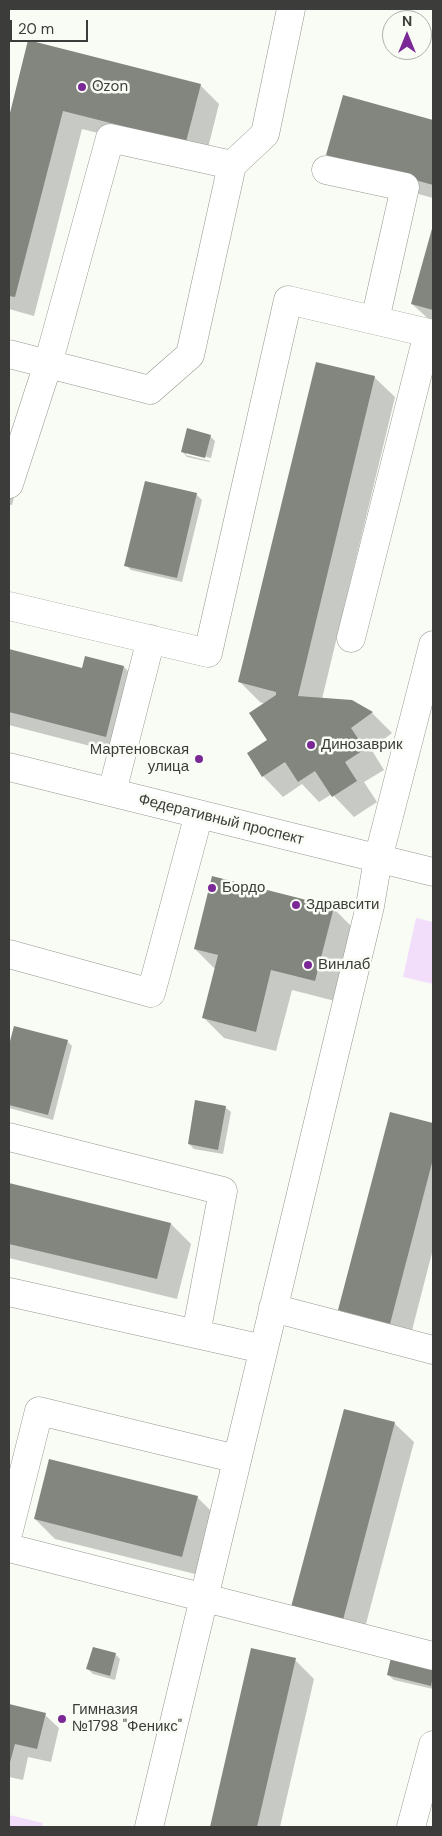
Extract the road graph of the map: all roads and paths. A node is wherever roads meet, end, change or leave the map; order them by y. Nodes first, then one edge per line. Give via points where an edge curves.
1 (291, 9) edge
2 (232, 166) junction
3 (326, 170) dead end
4 (375, 320) junction
5 (430, 334) edge
6 (9, 354) edge
7 (48, 364) junction
8 (9, 484) edge
9 (9, 606) edge
10 (351, 638) dead end
11 (151, 639) junction
12 (433, 645) edge
13 (9, 766) edge
14 (112, 792) junction
15 (199, 814) junction
16 (378, 858) junction
17 (433, 872) edge
18 (9, 954) edge
19 (9, 1137) edge
20 (9, 1292) edge
21 (273, 1308) junction
22 (196, 1334) junction
23 (263, 1349) junction
24 (433, 1350) edge
25 (237, 1459) junction
26 (9, 1530) edge
27 (9, 1548) edge
28 (204, 1597) junction
29 (433, 1656) edge
30 (433, 1745) edge
31 (148, 1827) edge
32 (411, 1827) edge

1 - 2 street via 265,134
2 - 7 street via 190,355 150,390
2 - 7 street via 110,138
3 - 4 street via 405,187
4 - 5 street
4 - 11 street via 288,300 208,653
5 - 10 street
6 - 7 street
7 - 8 street
9 - 11 street
11 - 14 street
12 - 16 street
13 - 14 street, Федеративный проспект
14 - 15 street, Федеративный проспект
15 - 16 street, Федеративный проспект
15 - 18 street via 151,993
16 - 17 street, Федеративный проспект
16 - 21 street via 370,906
19 - 22 street via 223,1191
20 - 22 street
21 - 23 street
21 - 24 street
22 - 23 street
23 - 25 street
25 - 26 street via 40,1411
25 - 28 street
27 - 28 street
28 - 29 street
28 - 31 street
30 - 32 street

